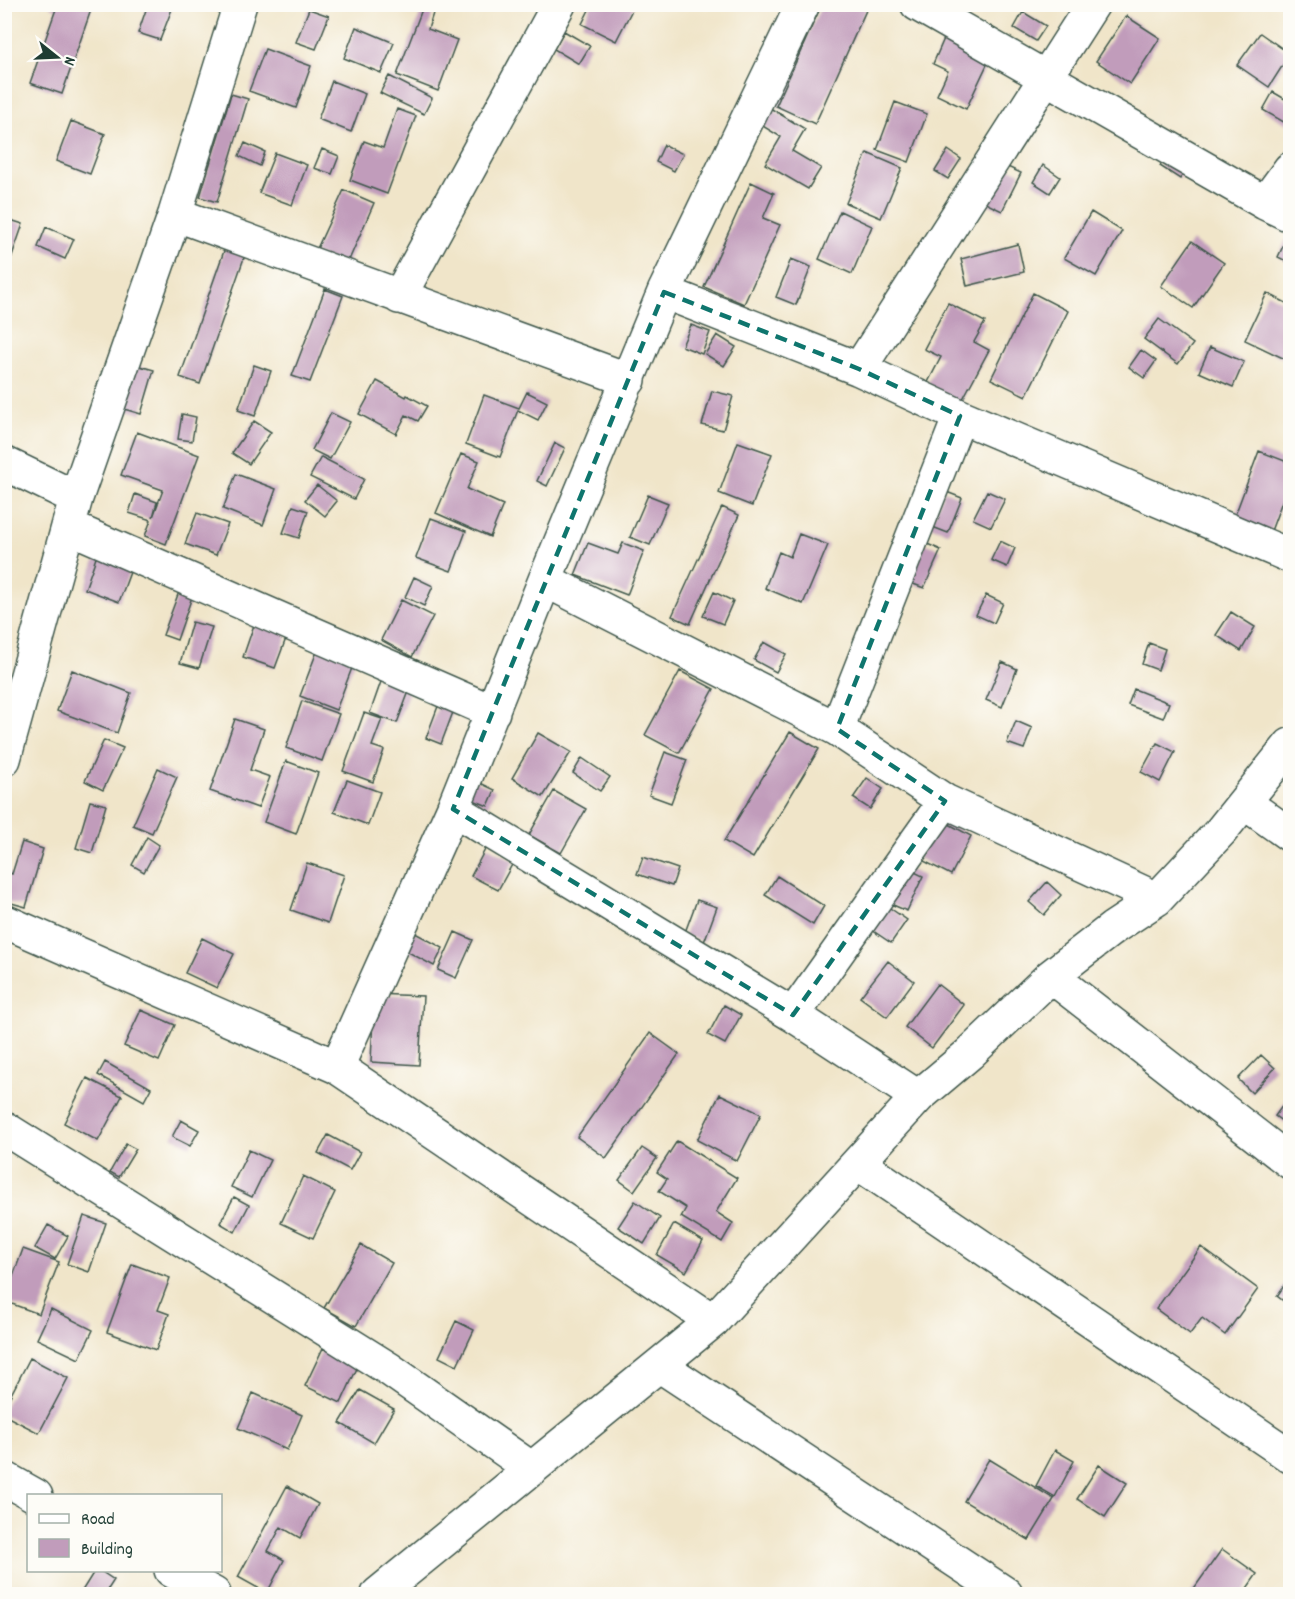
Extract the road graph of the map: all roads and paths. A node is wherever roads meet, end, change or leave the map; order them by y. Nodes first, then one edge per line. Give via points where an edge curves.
1 (240, 4) edge
2 (559, 4) edge
3 (803, 4) edge
4 (917, 4) edge
5 (1093, 4) edge
6 (1045, 78) junction
7 (1290, 170) edge
8 (1278, 209) edge
9 (175, 214) junction
10 (664, 292) junction
11 (399, 297) junction
12 (859, 369) junction
13 (629, 380) junction
14 (960, 416) junction
15 (4, 463) edge
16 (73, 513) junction
17 (1290, 556) edge
18 (545, 580) junction
19 (493, 712) junction
20 (837, 729) junction
21 (1290, 745) edge
22 (4, 759) edge
23 (945, 801) junction
24 (1245, 803) junction
25 (453, 809) junction
26 (1290, 835) edge
27 (1157, 899) junction
28 (4, 921) edge
29 (1051, 976) junction
30 (793, 1015) junction
31 (337, 1067) junction
32 (918, 1097) junction
33 (4, 1128) edge
34 (1290, 1162) edge
35 (858, 1163) junction
36 (713, 1320) junction
37 (659, 1365) junction
38 (1290, 1456) edge
39 (532, 1469) junction
40 (4, 1478) edge
41 (32, 1494) edge
42 (175, 1572) edge
43 (214, 1594) edge
44 (378, 1594) edge
45 (1006, 1594) edge

1 - 9 street
2 - 11 street
3 - 10 street
4 - 6 street
5 - 6 street
6 - 8 street
6 - 12 street
7 - 8 street
9 - 11 street
9 - 16 street
10 - 12 street
10 - 13 street
11 - 13 street
12 - 14 street
13 - 18 street
14 - 17 street
14 - 20 street
15 - 16 street
16 - 19 street
16 - 22 street
18 - 19 street
18 - 20 street
19 - 25 street
20 - 23 street
21 - 24 street
23 - 27 street
23 - 30 street
24 - 26 street
24 - 27 street
25 - 30 street
25 - 31 street
27 - 29 street
28 - 31 street
29 - 32 street
29 - 34 street
30 - 32 street
31 - 36 street
32 - 35 street
33 - 39 street via 389,1369
35 - 36 street
35 - 38 street
36 - 37 street
37 - 39 street
37 - 45 street
39 - 44 street
40 - 41 street
42 - 43 street

